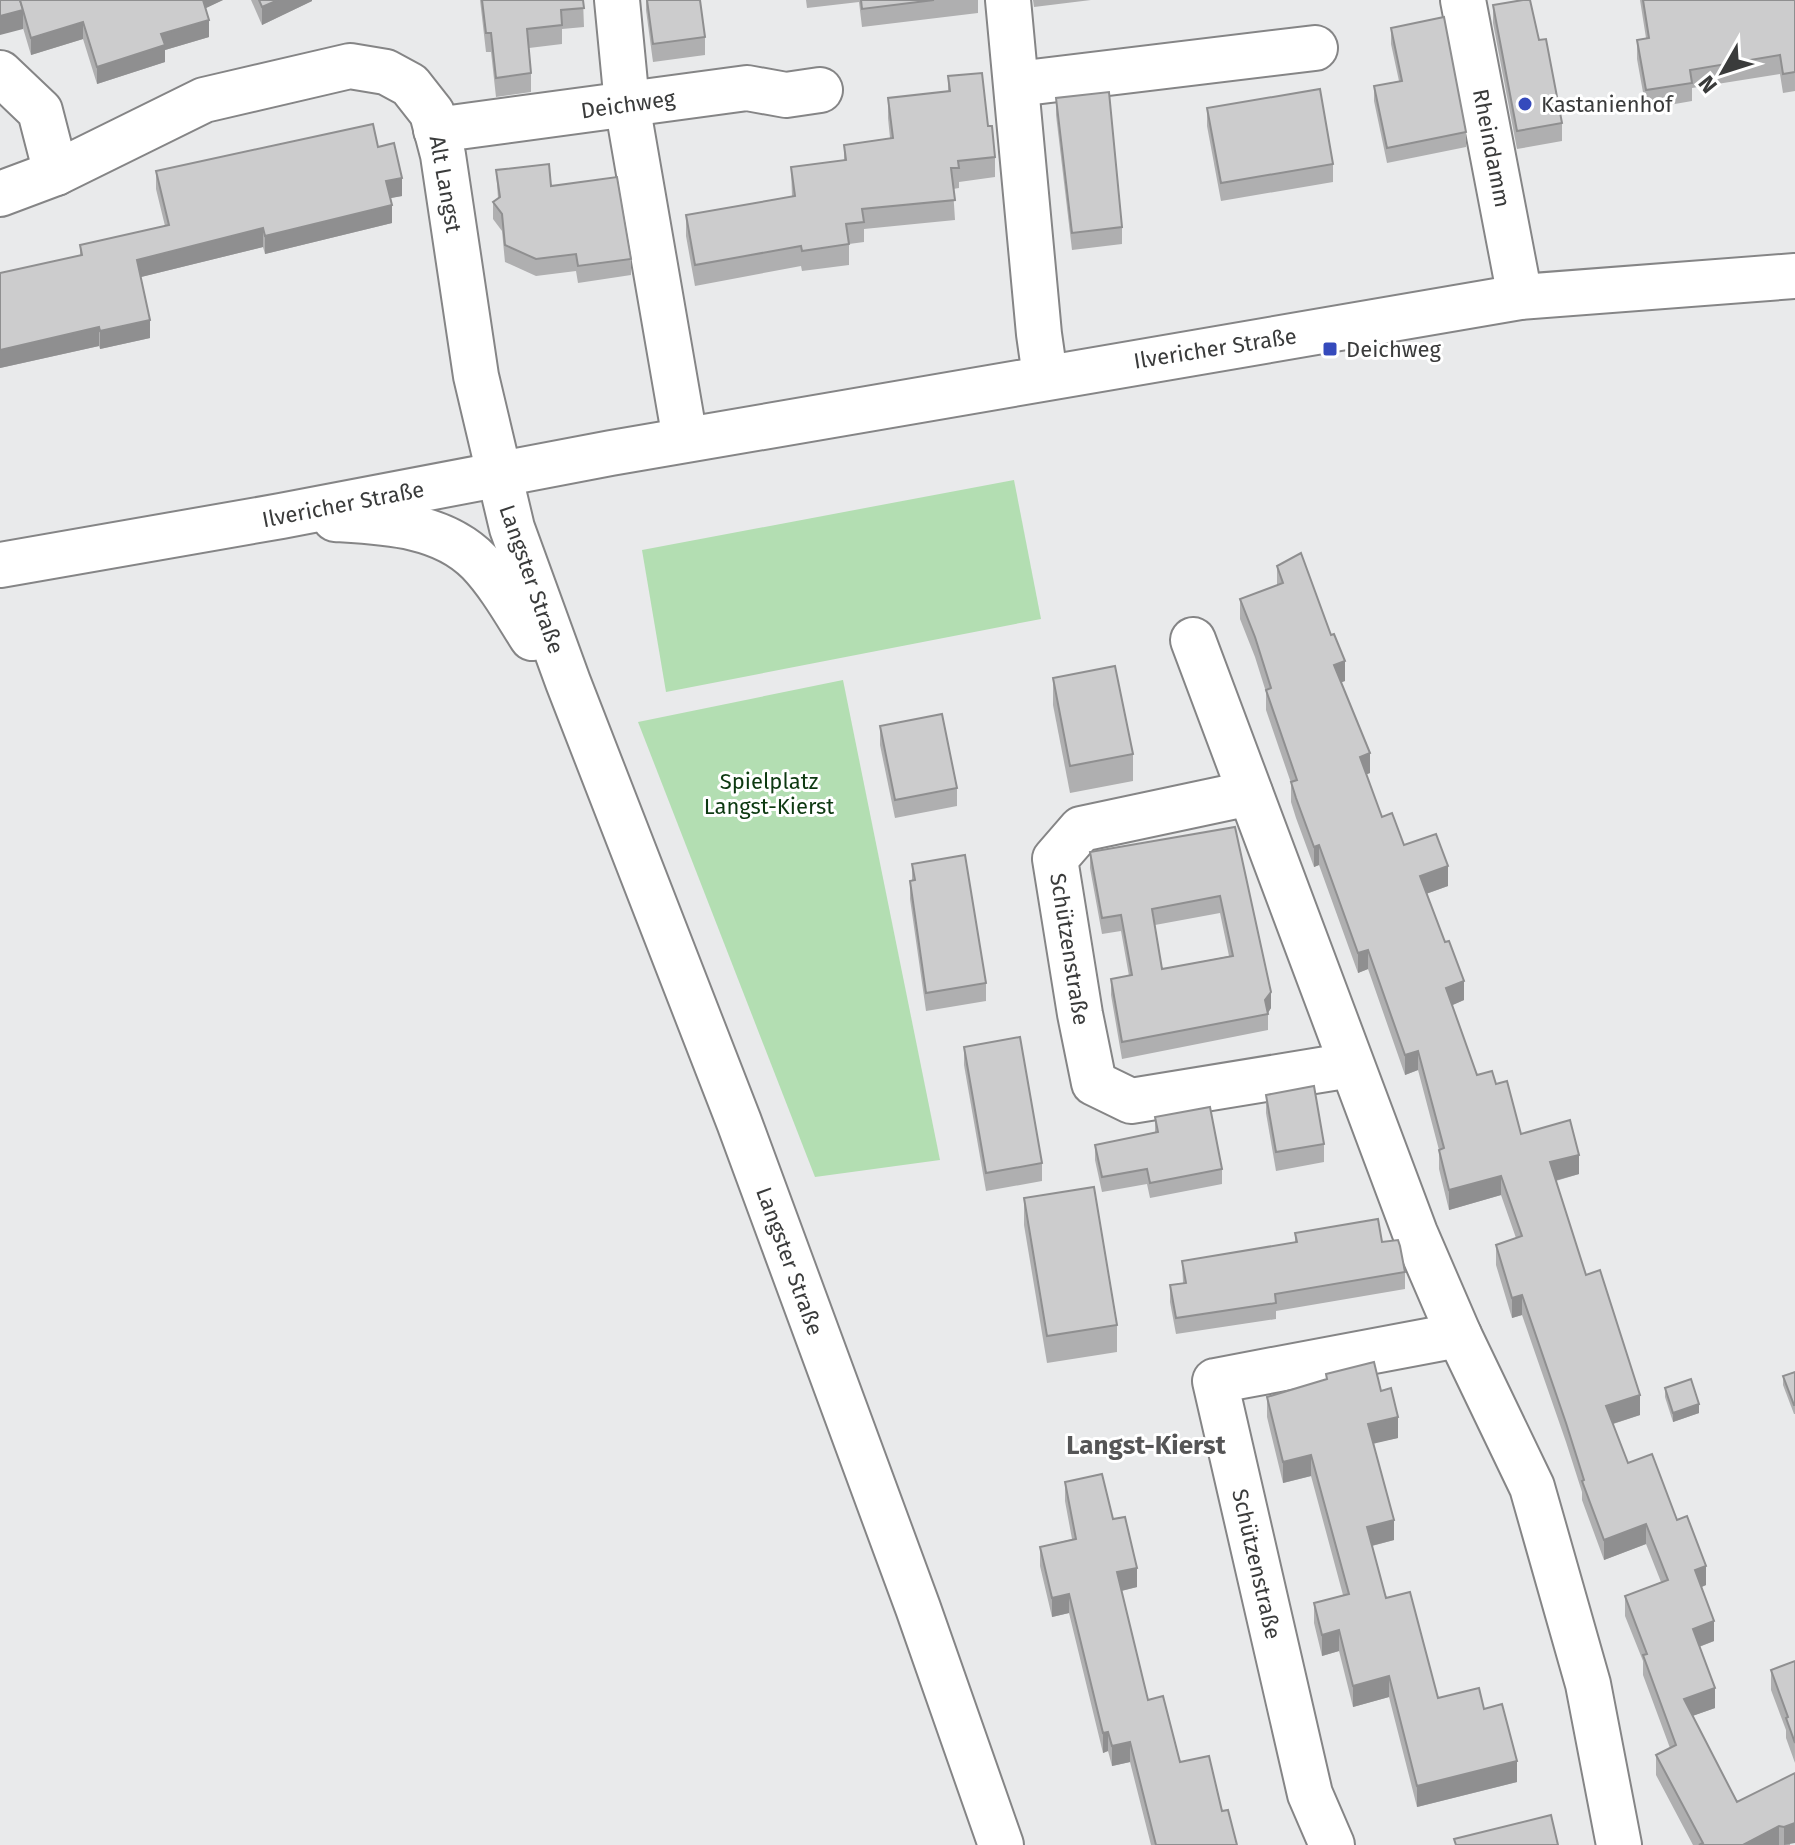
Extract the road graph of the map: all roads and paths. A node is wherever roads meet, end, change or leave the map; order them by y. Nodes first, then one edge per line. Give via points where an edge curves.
1 (617, 0) edge
2 (1008, 0) edge
3 (1470, 1) edge
4 (1315, 48) dead end
5 (0, 73) edge
6 (1017, 84) junction
7 (820, 90) dead end
8 (627, 104) junction
9 (436, 130) junction
10 (56, 173) junction
11 (0, 194) edge
12 (1795, 276) edge
13 (1520, 297) junction
14 (1045, 376) junction
15 (685, 439) junction
16 (498, 475) junction
17 (281, 516) junction
18 (0, 565) edge
19 (1193, 640) dead end
20 (568, 682) junction
21 (1250, 793) junction
22 (1351, 1065) junction
23 (1459, 1335) junction
24 (1001, 1845) edge
25 (1332, 1845) edge
26 (1619, 1845) edge

1 - 8 street
2 - 6 street
3 - 13 street, Rheindamm
4 - 6 street
5 - 10 street via 40,111
6 - 14 street
7 - 8 street, Deichweg via 786,95 747,88
8 - 9 street, Deichweg
8 - 15 street
9 - 10 street, Alt Langst via 432,113 410,85 386,72 350,66 204,100
9 - 16 street, Alt Langst via 476,376
10 - 11 street, Alt Langst
12 - 13 street, Ilvericher Straße
13 - 14 street, Ilvericher Straße
14 - 15 street, Ilvericher Straße
15 - 16 street, Ilvericher Straße
16 - 17 street, Ilvericher Straße
16 - 20 street, Langster Straße
17 - 18 street, Ilvericher Straße
17 - 20 street, Langster Straße via 368,521 425,530 454,543 479,561
19 - 21 street
20 - 24 street, Langster Straße via 744,1137
21 - 22 street
21 - 22 street, Schützenstraße via 1081,829 1055,859 1094,1083 1131,1101
22 - 23 street
23 - 25 street, Schützenstraße via 1215,1381 1310,1794
23 - 26 street via 1532,1487 1588,1684

